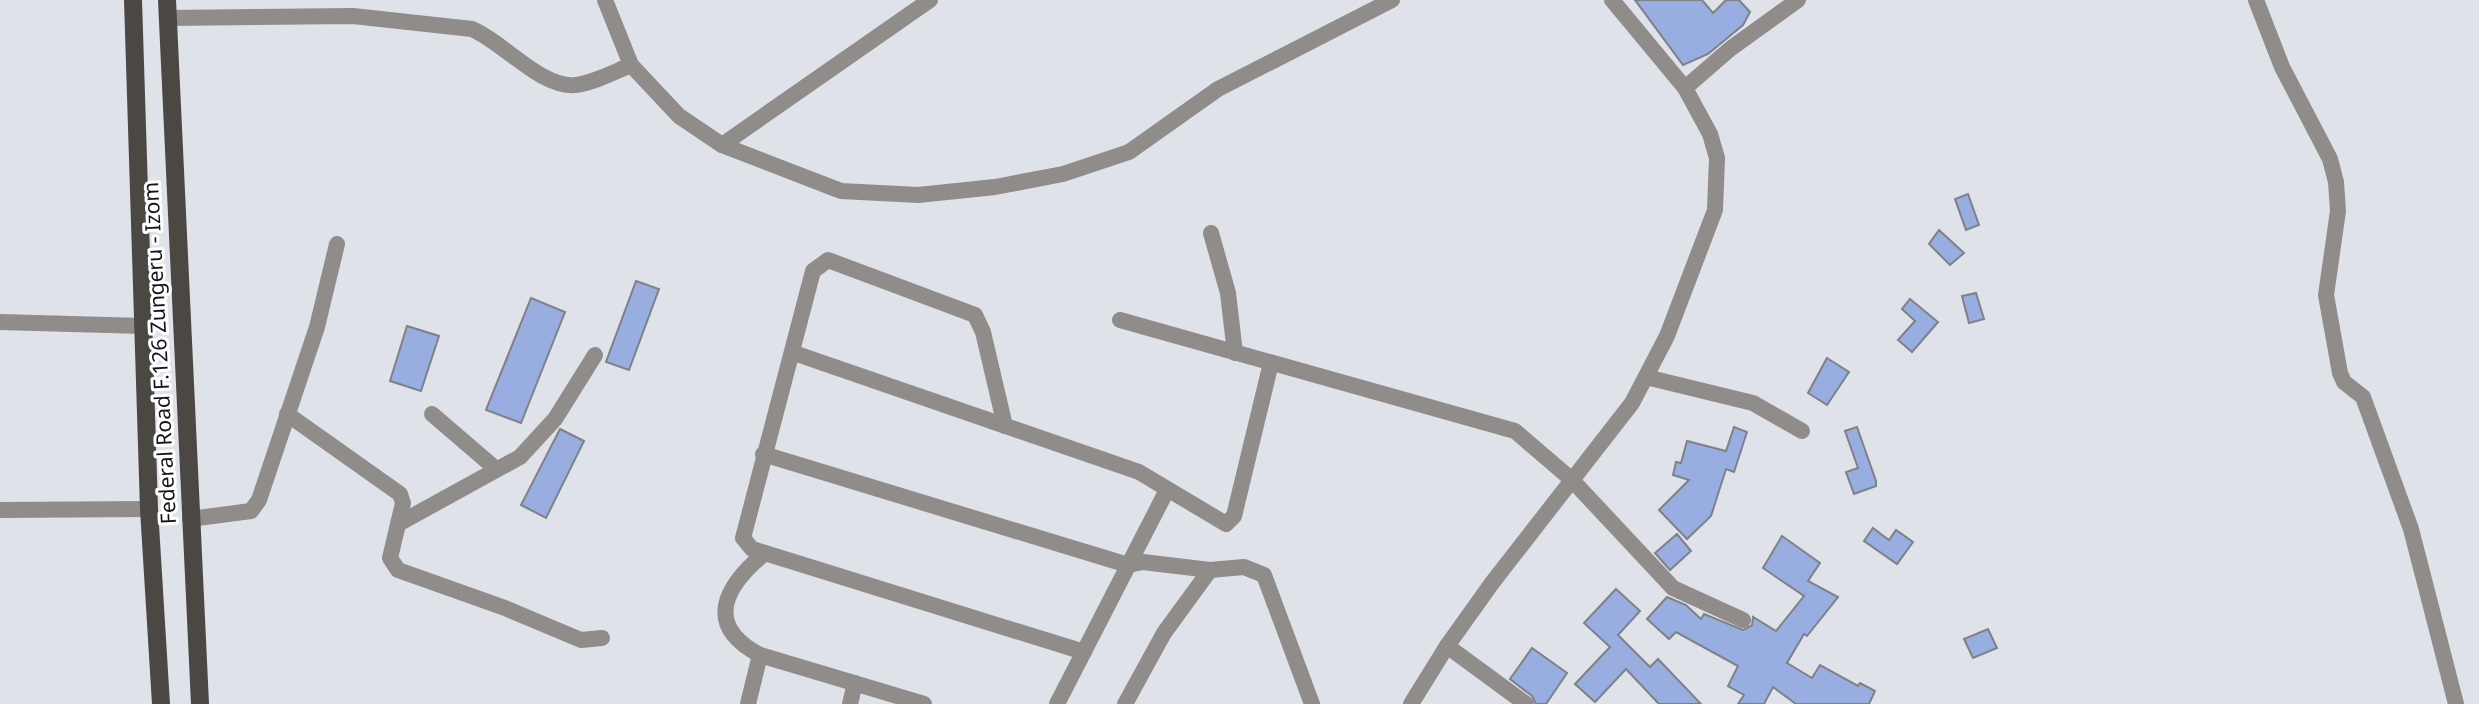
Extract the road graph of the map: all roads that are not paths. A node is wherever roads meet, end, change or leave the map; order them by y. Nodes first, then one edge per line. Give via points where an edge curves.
1 (133, 0) edge
2 (605, 0) edge
3 (930, 0) edge
4 (1392, 0) edge
5 (1612, 0) edge
6 (1798, 0) edge
7 (2256, 0) edge
8 (167, 9) edge
9 (631, 65) junction
10 (1685, 88) junction
11 (722, 145) junction
12 (1211, 233) dead end
13 (337, 244) dead end
14 (1120, 320) dead end
15 (0, 322) edge
16 (143, 327) junction
17 (794, 353) junction
18 (1235, 353) junction
19 (595, 355) dead end
20 (1271, 363) junction
21 (1646, 377) junction
22 (287, 414) junction
23 (432, 414) dead end
24 (1006, 426) junction
25 (1802, 431) dead end
26 (763, 454) junction
27 (496, 469) junction
28 (1571, 479) junction
29 (1167, 490) junction
30 (149, 509) junction
31 (0, 510) edge
32 (190, 519) junction
33 (398, 524) junction
34 (765, 553) junction
35 (1128, 565) junction
36 (1210, 570) junction
37 (1743, 620) dead end
38 (602, 638) dead end
39 (1447, 646) junction
40 (1084, 652) junction
41 (760, 655) junction
42 (855, 683) junction
43 (161, 704) edge
44 (200, 704) edge
45 (748, 704) edge
46 (850, 704) edge
47 (924, 704) edge
48 (1057, 704) edge
49 (1125, 704) edge
50 (1312, 704) edge
51 (1411, 704) edge
52 (1526, 704) edge
53 (2456, 704) edge

1 - 16 main road, Federal Road F.126 Zungeru - Izom
2 - 9 street
3 - 11 street
4 - 11 street via 1239,77 1129,152 1063,174 918,195 841,191
5 - 10 street
6 - 10 street
7 - 53 street via 2282,67 2330,159 2338,211 2326,295 2340,373 2344,382 2364,397 2411,529
8 - 9 street via 353,16 472,29 548,80 563,85 577,85
8 - 32 main road, Federal Road F.126 Zungeru - Izom
9 - 11 street via 679,117
10 - 21 street via 1710,134 1717,158 1715,210 1667,336
12 - 18 street via 1228,293
13 - 22 street via 317,327
14 - 18 street
15 - 16 street
16 - 30 main road, Federal Road F.126 Zungeru - Izom
17 - 24 street
17 - 24 street via 813,271 828,260 835,261 975,315 984,332
17 - 26 street
18 - 20 street
19 - 27 street via 544,433 520,457
20 - 28 street via 1503,427 1525,438
20 - 29 street via 1230,522 1220,523
21 - 25 street via 1753,403
21 - 28 street via 1619,421
22 - 32 street via 256,506 251,511
22 - 33 street via 393,486 403,503
23 - 27 street
24 - 29 street via 1139,472
26 - 34 street via 743,531 747,545
26 - 35 street
27 - 33 street
28 - 37 street via 1673,588
28 - 39 street
29 - 35 street
30 - 31 street
30 - 43 main road, Federal Road F.126 Zungeru - Izom
32 - 44 main road, Federal Road F.126 Zungeru - Izom
33 - 38 street via 390,558 398,570 581,640
34 - 40 street
34 - 41 street via 726,596 724,616 743,646
35 - 36 street via 1143,562
35 - 40 street
36 - 49 street via 1164,633
36 - 50 street via 1244,567 1264,575
39 - 51 street
39 - 52 street
40 - 48 street
41 - 42 street
41 - 45 street
42 - 46 street
42 - 47 street

